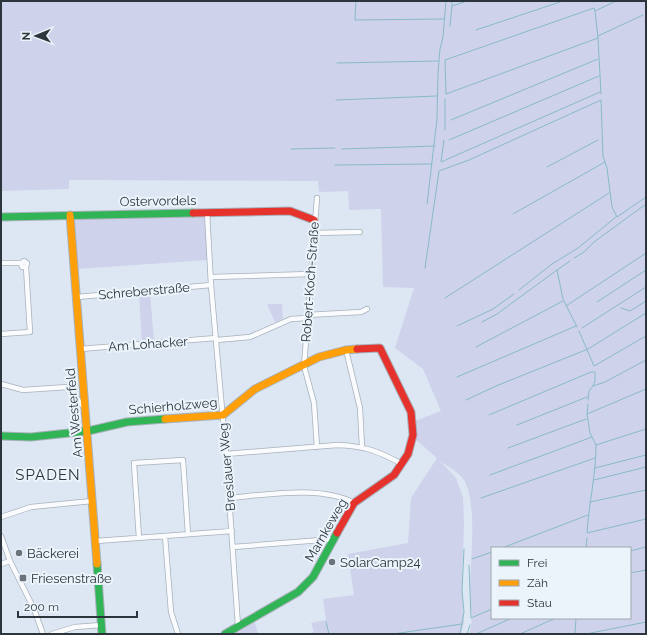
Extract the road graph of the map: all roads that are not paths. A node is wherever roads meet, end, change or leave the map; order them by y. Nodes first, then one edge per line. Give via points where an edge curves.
1 (317, 198) dead end
2 (207, 212) junction
3 (70, 214) junction
4 (1, 217) edge
5 (314, 220) junction
6 (360, 232) dead end
7 (314, 233) junction
8 (1, 263) edge
9 (310, 274) junction
10 (211, 277) junction
11 (211, 285) junction
12 (77, 297) junction
13 (367, 309) dead end
14 (307, 316) junction
15 (1, 334) edge
16 (216, 339) junction
17 (380, 348) joint
18 (80, 349) junction
19 (346, 350) junction
20 (304, 366) junction
21 (1, 384) edge
22 (83, 389) junction
23 (75, 395) junction
24 (84, 407) junction
25 (222, 415) junction
26 (88, 431) junction
27 (1, 436) edge
28 (317, 447) junction
29 (362, 447) junction
30 (226, 454) junction
31 (402, 464) junction
32 (229, 498) junction
33 (92, 501) junction
34 (354, 503) junction
35 (1, 517) edge
36 (232, 531) junction
37 (188, 534) junction
38 (1, 536) edge
39 (165, 536) junction
40 (139, 538) junction
41 (334, 538) junction
42 (96, 541) junction
43 (233, 547) junction
44 (10, 561) junction
45 (1, 564) edge
46 (102, 625) junction
47 (238, 626) junction
48 (43, 634) edge
49 (52, 634) edge
50 (102, 634) edge
51 (178, 634) edge
52 (224, 634) edge

1 - 5 street, Robert-Koch-Straße
2 - 3 street, Ostervordels
2 - 5 street, Ostervordels via 290,211
2 - 10 street, Breslauer Weg
3 - 4 street, Ostervordels
3 - 12 street, Am Westerfeld
5 - 7 street, Robert-Koch-Straße
6 - 7 street
7 - 9 street, Robert-Koch-Straße
8 - 15 street via 21,263 22,267 26,267 30,332
9 - 10 street
9 - 14 street, Robert-Koch-Straße
10 - 11 street, Breslauer Weg
11 - 12 street, Schreberstraße
11 - 16 street, Breslauer Weg
12 - 18 street, Am Westerfeld
13 - 14 street, Am Lohacker via 360,312
14 - 16 street, Am Lohacker via 291,319 250,337
14 - 20 street, Robert-Koch-Straße
16 - 18 street, Am Lohacker
16 - 25 street, Breslauer Weg
17 - 19 street, Schierholzweg
17 - 31 street, Marnkeweg via 411,412 413,435 408,454
18 - 22 street, Am Westerfeld
19 - 20 street, Schierholzweg via 320,357
19 - 29 street via 360,408
20 - 25 street, Schierholzweg via 255,389
20 - 28 street, Robert-Koch-Straße via 314,403
21 - 23 street via 24,390 68,387
22 - 23 street
22 - 24 street, Am Westerfeld
23 - 24 street
24 - 26 street, Am Westerfeld
25 - 26 street, Schierholzweg via 127,422
25 - 30 street, Breslauer Weg
26 - 27 street, Schierholzweg via 31,437
26 - 33 street, Am Westerfeld
28 - 29 street
28 - 30 street
29 - 31 street
30 - 32 street, Breslauer Weg
31 - 34 street, Marnkeweg via 394,475
32 - 34 street via 297,492 331,495
32 - 36 street, Breslauer Weg
33 - 35 street via 32,507
33 - 42 street, Am Westerfeld
34 - 41 street, Marnkeweg
36 - 37 street
36 - 43 street, Breslauer Weg
37 - 39 street
37 - 40 street via 183,460 134,463
38 - 44 street
39 - 40 street
39 - 51 street via 171,612
40 - 42 street
41 - 43 street
41 - 47 street, Marnkeweg via 313,577 304,587
42 - 46 street, Am Westerfeld
43 - 47 street, Breslauer Weg
44 - 45 street
44 - 48 street via 32,604
46 - 49 street
46 - 50 street, Am Westerfeld
47 - 52 street, Marnkeweg

